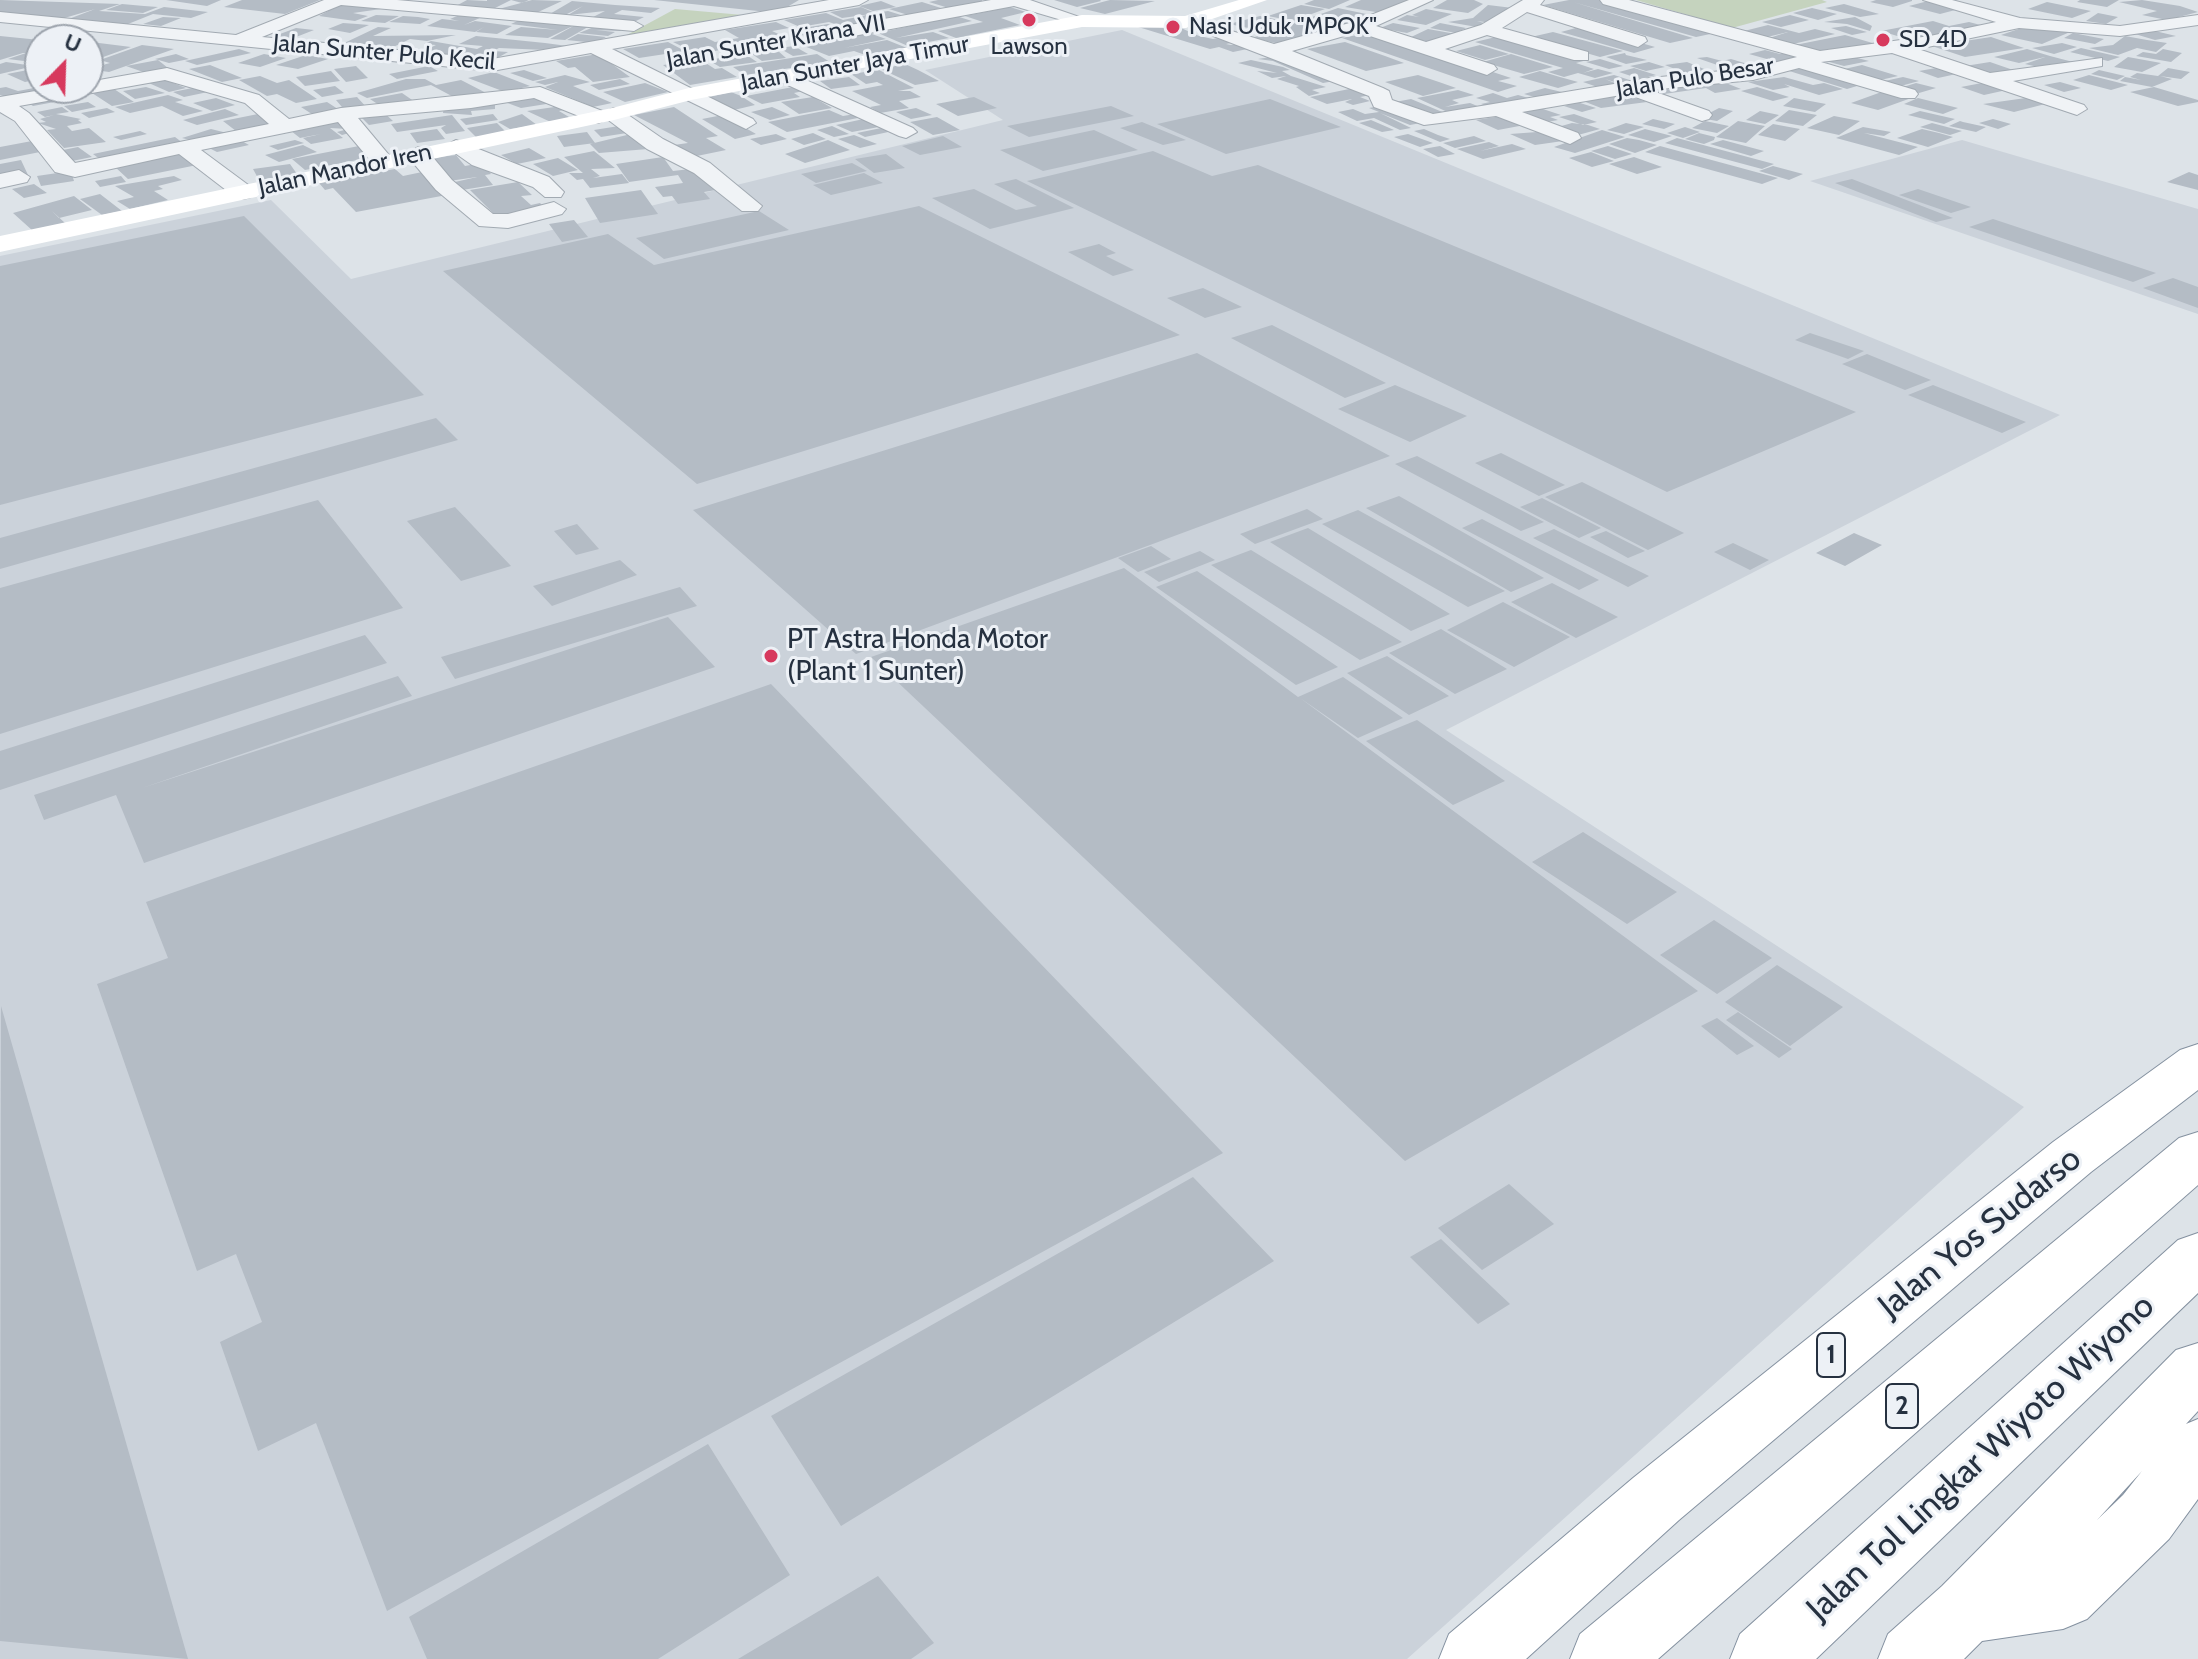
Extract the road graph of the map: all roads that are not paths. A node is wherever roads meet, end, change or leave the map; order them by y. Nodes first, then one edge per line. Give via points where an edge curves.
1 (338, 0) edge
2 (815, 0) edge
3 (859, 0) edge
4 (1016, 0) edge
5 (1194, 0) edge
6 (1258, 0) edge
7 (1424, 0) edge
8 (1609, 0) edge
9 (1932, 0) edge
10 (1530, 3) edge
11 (700, 10) dead end
12 (253, 14) dead end
13 (785, 15) junction
14 (198, 16) dead end
15 (0, 17) edge
16 (294, 18) junction
17 (1115, 20) junction
18 (330, 21) dead end
19 (1082, 21) junction
20 (2197, 21) edge
21 (1186, 22) junction
22 (2019, 23) junction
23 (1359, 26) junction
24 (2151, 28) junction
25 (1487, 29) junction
26 (154, 33) junction
27 (522, 39) dead end
28 (803, 39) dead end
29 (2186, 40) dead end
30 (237, 41) junction
31 (1638, 41) dead end
32 (1891, 46) junction
33 (594, 47) junction
34 (1424, 49) junction
35 (1274, 50) junction
36 (390, 56) junction
37 (1581, 56) dead end
38 (1818, 57) junction
39 (671, 60) dead end
40 (1798, 61) junction
41 (2095, 62) dead end
42 (631, 66) junction
43 (332, 69) dead end
44 (1487, 69) dead end
45 (786, 77) junction
46 (1982, 79) junction
47 (1626, 88) junction
48 (2024, 92) junction
49 (689, 94) junction
50 (1908, 94) dead end
51 (1985, 101) dead end
52 (1, 103) edge
53 (343, 104) junction
54 (1496, 109) junction
55 (2077, 109) dead end
56 (1702, 115) dead end
57 (606, 116) junction
58 (275, 117) junction
59 (746, 123) dead end
60 (906, 132) dead end
61 (1570, 138) dead end
62 (456, 146) junction
63 (183, 147) junction
64 (418, 154) junction
65 (383, 161) junction
66 (243, 192) junction
67 (750, 206) dead end
68 (0, 244) edge
69 (2198, 1063) edge
70 (2198, 1153) edge
71 (2198, 1257) edge
72 (2198, 1369) edge
73 (2198, 1448) edge
74 (1966, 1610) junction
75 (1474, 1659) edge
76 (1605, 1659) edge
77 (1765, 1659) edge
78 (1913, 1659) edge

1 - 16 street
1 - 33 street via 640,23
2 - 13 street
3 - 13 street, Jalan Sunter Pulo Kecil
4 - 19 street
4 - 28 street, Jalan Sunter Kirana VII
5 - 17 main road
6 - 21 main road
7 - 23 street
8 - 38 street
9 - 22 street
10 - 25 street
10 - 31 street
11 - 13 street
12 - 16 street
13 - 33 street, Jalan Sunter Pulo Kecil
14 - 26 street
15 - 26 street, Jalan Sunter Pulo Kecil
16 - 18 street
16 - 30 street
17 - 19 main road, Jalan Sunter Jaya Timur
17 - 21 main road
19 - 45 main road, Jalan Sunter Jaya Timur
20 - 24 street
21 - 35 street
22 - 24 street via 2107,31
22 - 32 street, Jalan Pulo Besar
23 - 34 street
23 - 35 street
24 - 29 street
25 - 34 street
25 - 37 street
26 - 30 street, Jalan Sunter Pulo Kecil
27 - 33 street
30 - 36 street, Jalan Sunter Pulo Kecil
32 - 38 street, Jalan Pulo Besar
32 - 46 street
33 - 36 street, Jalan Sunter Pulo Kecil via 492,65
33 - 42 street
34 - 44 street
35 - 54 street, Jalan Pulo Besar via 1382,95 1381,103 1425,120
36 - 43 street
38 - 40 street, Jalan Pulo Besar
39 - 42 street, Jalan Sunter Kirana VII
40 - 47 street, Jalan Pulo Besar via 1742,76
40 - 50 street
41 - 46 street
42 - 49 street
45 - 49 main road, Jalan Sunter Jaya Timur
45 - 60 street
46 - 48 street
47 - 54 street, Jalan Pulo Besar
47 - 56 street
48 - 51 street
48 - 55 street
49 - 57 main road, Jalan Mandor Iren
49 - 59 street
52 - 58 street via 167,74 252,99
52 - 63 street via 22,117 63,167 73,170
53 - 57 street via 471,102 536,93
53 - 58 street
53 - 65 street
54 - 61 street
57 - 62 main road, Jalan Mandor Iren
57 - 67 street via 702,168
58 - 63 street
62 - 64 main road, Jalan Mandor Iren
62 - 64 street via 541,182 554,200 508,221 487,221 444,185
63 - 66 street
64 - 65 main road, Jalan Mandor Iren
65 - 66 main road, Jalan Mandor Iren
66 - 68 main road, Jalan Mandor Iren
69 - 75 main road, Jalan Yos Sudarso / 1 via 2072,1157 1680,1479
70 - 76 main road, 2
71 - 77 main road, Jalan Tol Lingkar Wiyoto Wiyono
72 - 74 main road
73 - 74 main road via 2146,1517 2063,1596
74 - 78 main road

